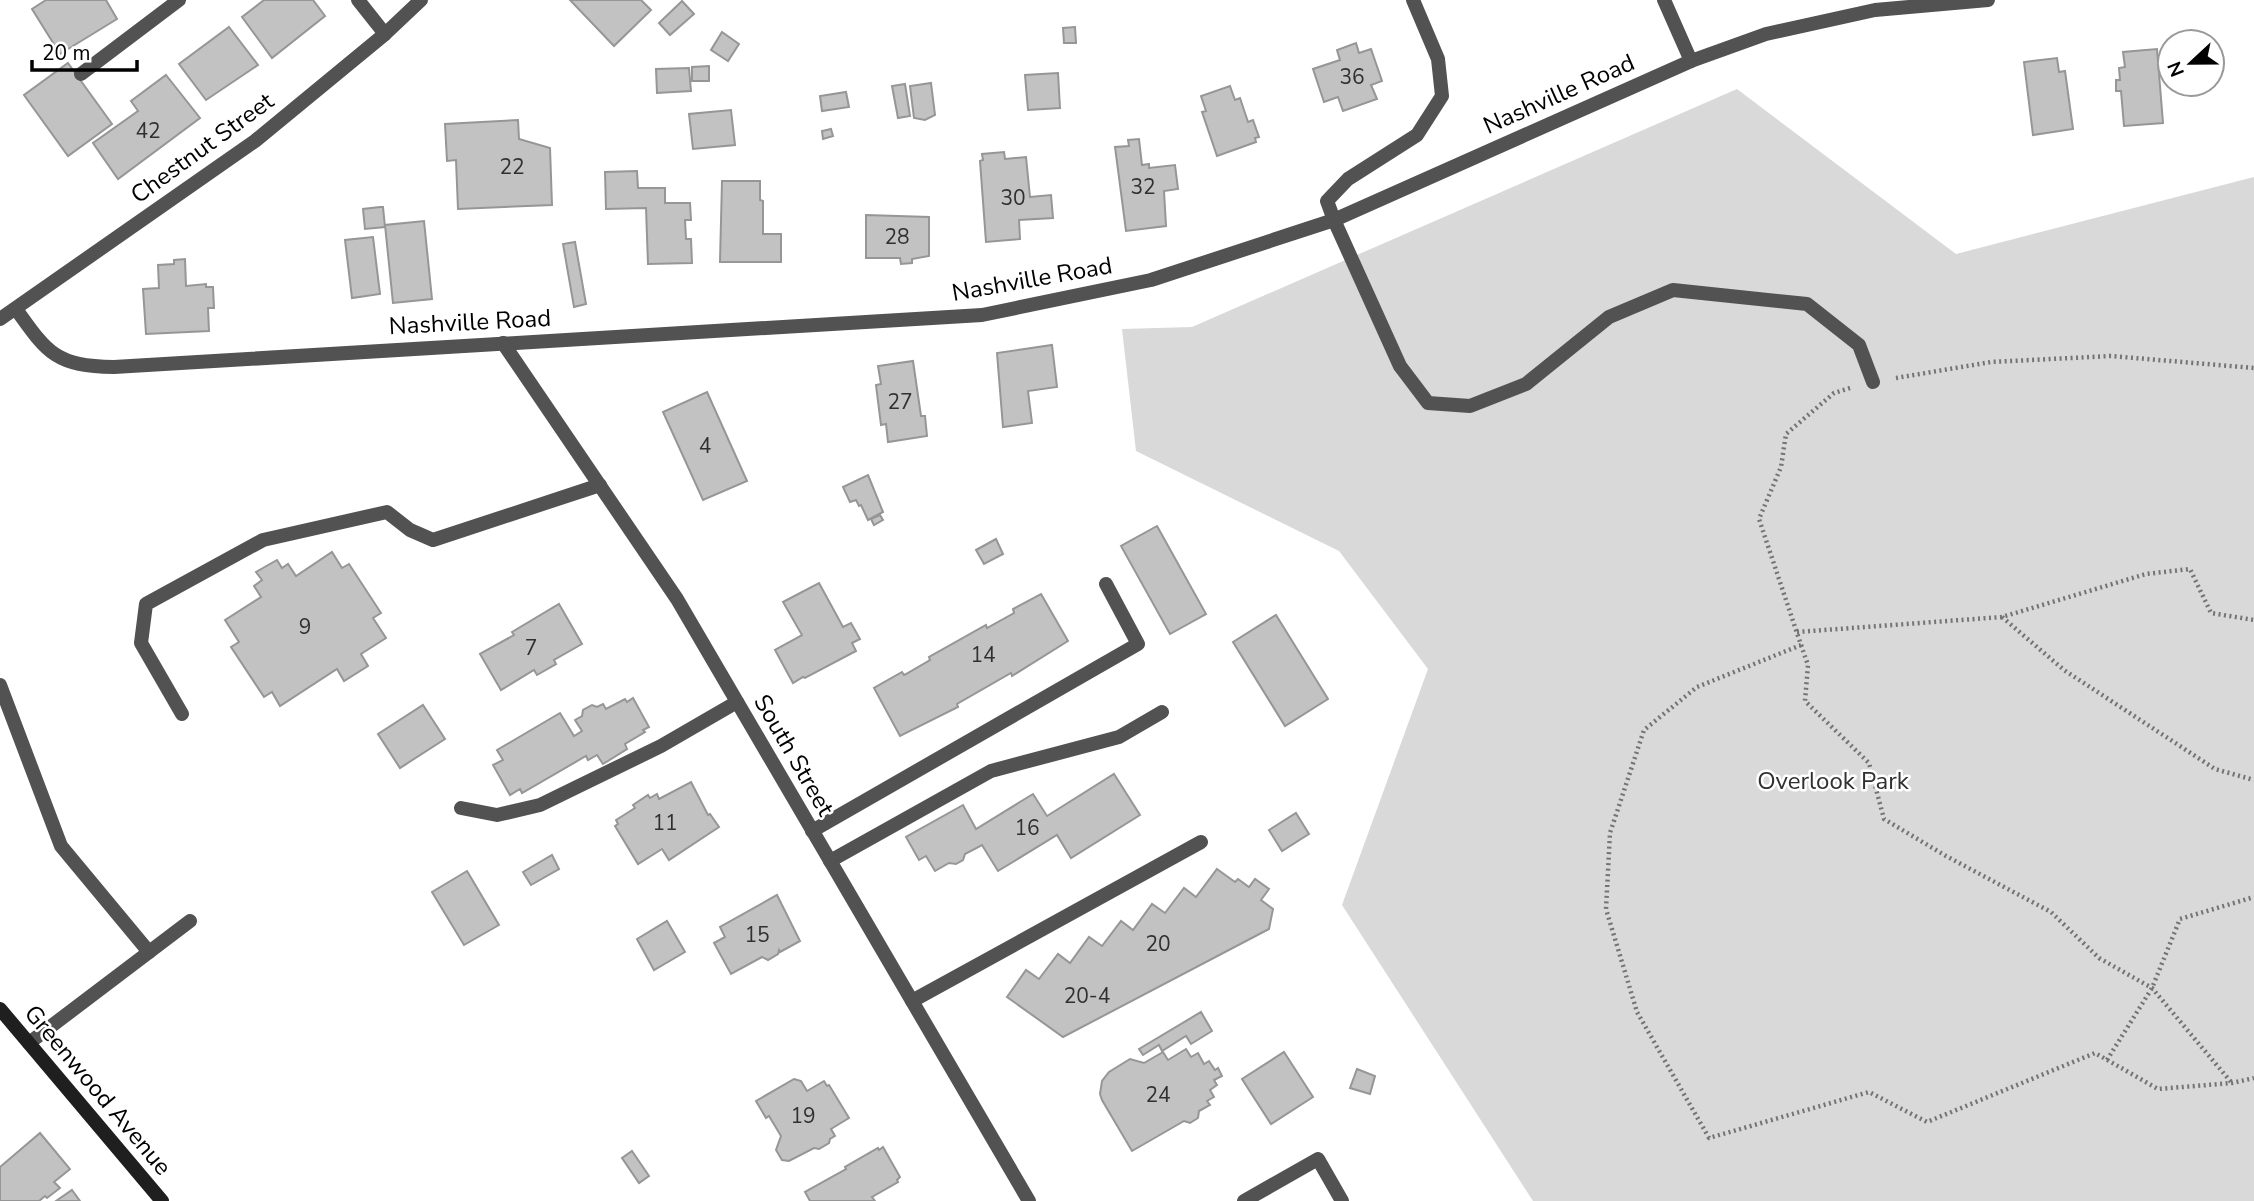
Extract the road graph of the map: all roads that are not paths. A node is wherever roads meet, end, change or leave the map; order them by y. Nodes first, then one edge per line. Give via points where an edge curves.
1 (179, 0) edge
2 (358, 0) edge
3 (421, 0) edge
4 (1413, 0) edge
5 (1664, 0) edge
6 (1988, 0) edge
7 (385, 34) junction
8 (1691, 61) junction
9 (81, 74) dead end
10 (1334, 220) junction
11 (16, 309) junction
12 (0, 319) edge
13 (503, 343) junction
14 (1872, 382) road end
15 (600, 485) junction
16 (1106, 584) dead end
17 (0, 685) edge
18 (737, 702) junction
19 (1162, 712) dead end
20 (182, 714) dead end
21 (461, 808) dead end
22 (812, 831) junction
23 (1201, 842) dead end
24 (830, 861) junction
25 (190, 921) dead end
26 (149, 952) junction
27 (912, 1001) junction
28 (0, 1009) edge
29 (29, 1043) junction
30 (162, 1201) edge
31 (1029, 1201) edge
32 (1244, 1201) edge
33 (1342, 1201) edge

1 - 9 street
2 - 7 street
3 - 7 street, Chestnut Street
4 - 10 street via 1438,59 1442,96 1417,135 1348,179 1327,201
5 - 8 street
6 - 8 street, Nashville Road via 1875,10 1766,34
7 - 11 street, Chestnut Street via 255,141
8 - 10 street, Nashville Road
10 - 13 street, Nashville Road via 1151,280 982,315
10 - 14 street via 1400,366 1428,403 1470,407 1525,384 1609,317 1673,290 1807,304 1859,345
11 - 12 street, Chestnut Street
11 - 13 street, Nashville Road via 49,351 62,360 89,367
13 - 15 street, South Street
15 - 18 street, South Street via 677,599
15 - 20 street via 433,540 387,512 263,540 146,604 141,643
16 - 22 street via 1138,644
17 - 26 street via 61,846
18 - 21 street via 661,746 540,805 497,815
18 - 22 street, South Street
19 - 24 street via 1119,737 991,771
22 - 24 street, South Street
23 - 27 street
24 - 27 street, South Street
25 - 26 street
26 - 29 street
27 - 31 street, South Street
28 - 29 main road, Greenwood Avenue
29 - 30 main road, Greenwood Avenue
32 - 33 street via 1318,1159

